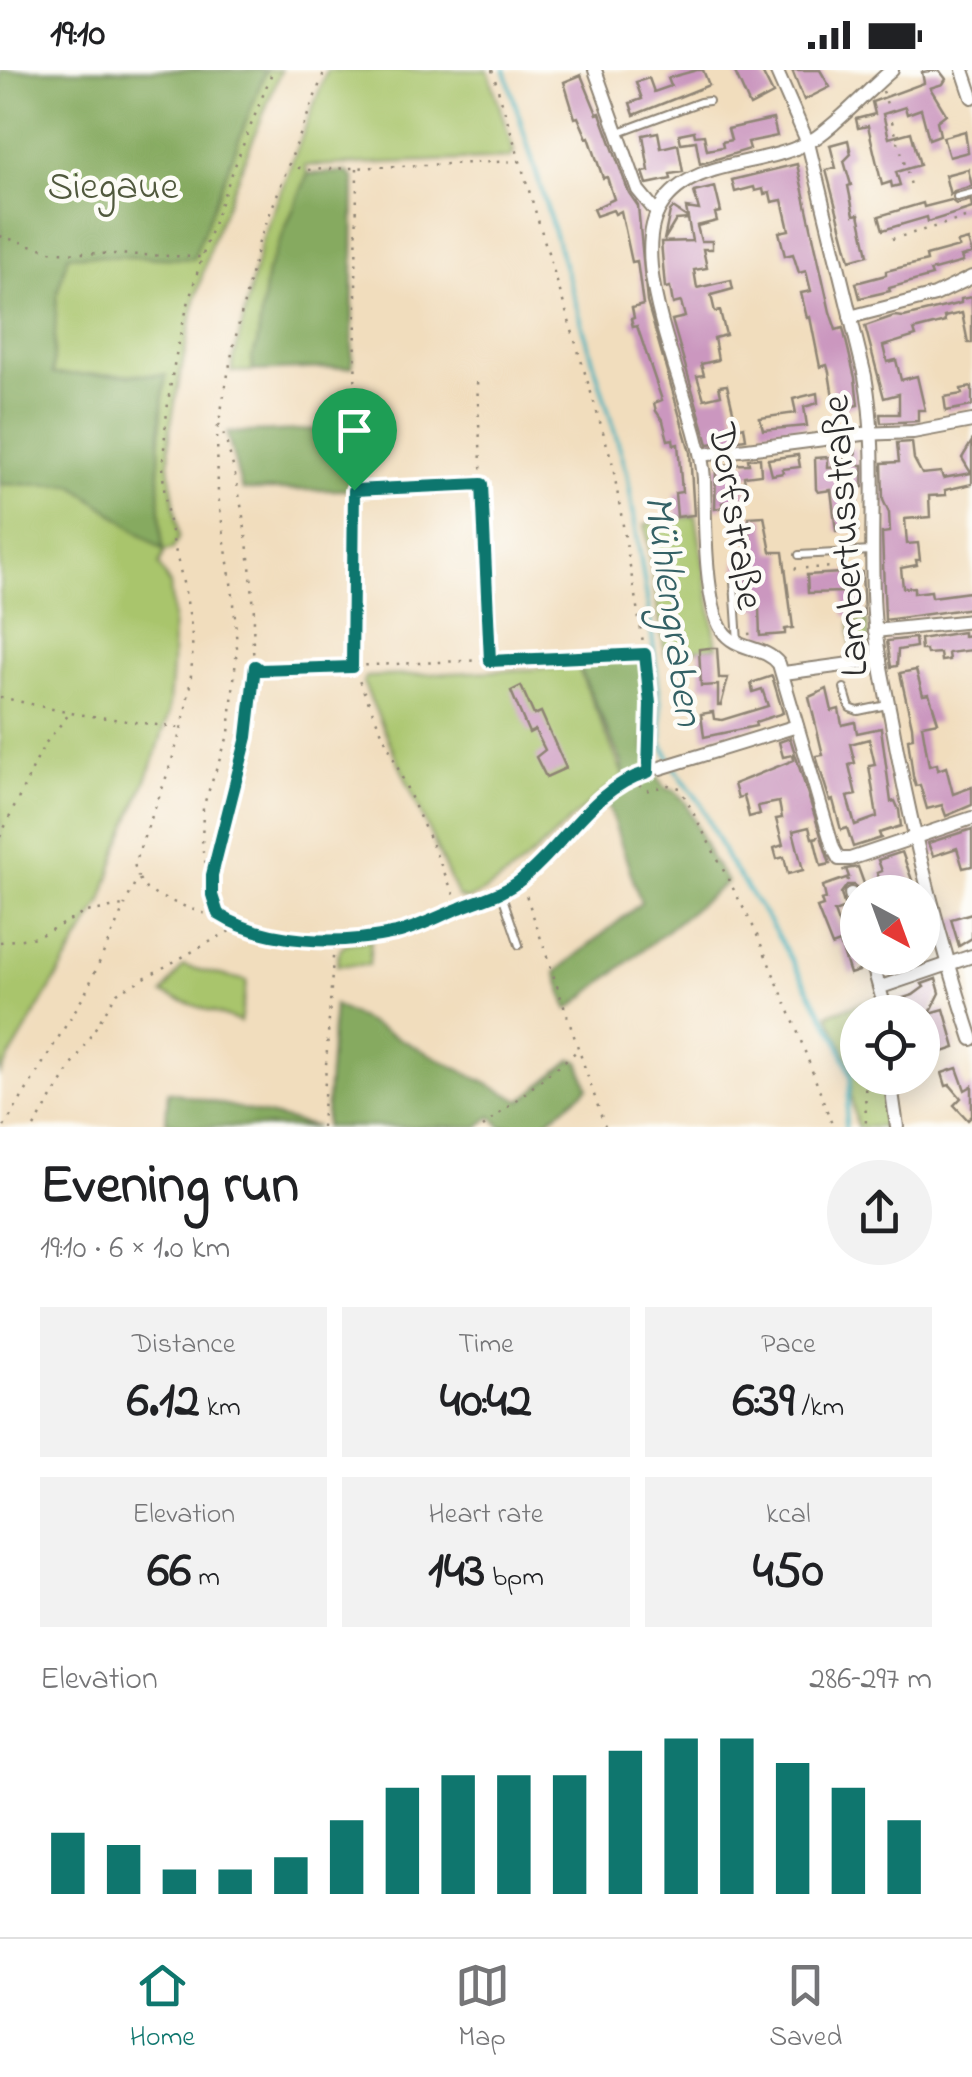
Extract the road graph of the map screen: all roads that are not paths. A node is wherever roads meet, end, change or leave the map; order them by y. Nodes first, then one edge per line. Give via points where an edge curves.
1 (596, 70) edge
2 (776, 70) edge
3 (892, 70) edge
4 (963, 70) edge
5 (972, 97) edge
6 (709, 102) dead end
7 (619, 132) junction
8 (808, 143) junction
9 (972, 193) edge
10 (957, 197) dead end
11 (657, 213) junction
12 (972, 277) edge
13 (850, 317) junction
14 (972, 422) edge
15 (871, 434) junction
16 (701, 455) junction
17 (799, 554) dead end
18 (872, 558) junction
19 (734, 582) dead end
20 (972, 621) edge
21 (875, 631) junction
22 (738, 644) junction
23 (880, 660) junction
24 (784, 673) junction
25 (844, 688) dead end
26 (889, 705) junction
27 (797, 726) junction
28 (654, 770) joint
29 (972, 818) edge
30 (913, 836) junction
31 (501, 892) junction
32 (480, 900) road end
33 (519, 945) dead end
34 (972, 956) edge
35 (947, 964) junction
36 (877, 975) edge
37 (881, 987) junction
38 (883, 995) edge
39 (972, 1039) edge
40 (893, 1095) edge
41 (898, 1127) edge

1 - 7 street
2 - 8 street, Lambertusstraße
3 - 8 street
4 - 5 street
6 - 7 lane
7 - 11 street via 638,190
8 - 11 street via 697,176
8 - 13 street, Lambertusstraße
9 - 10 lane
11 - 16 street, Dorfstraße via 650,234 658,307
12 - 13 street via 935,295
13 - 15 street, Lambertusstraße
14 - 15 street
15 - 16 street
15 - 18 street, Lambertusstraße
16 - 22 street, Dorfstraße via 716,612 722,630
17 - 18 lane
18 - 21 street, Lambertusstraße
19 - 22 lane
20 - 21 street
21 - 23 street, Lambertusstraße
22 - 24 street, Dorfstraße via 766,651
23 - 24 street
23 - 26 street, Lambertusstraße
24 - 27 street
25 - 26 lane via 850,708
26 - 30 street, Lambertusstraße
27 - 28 street
27 - 30 street via 839,859
28 - 31 lane via 616,785 522,880
29 - 30 street
30 - 35 street, Lambertusstraße
31 - 32 lane
31 - 33 lane
34 - 35 street
35 - 37 street
35 - 39 street, Lambertusstraße
36 - 37 street
37 - 38 street
40 - 41 street

